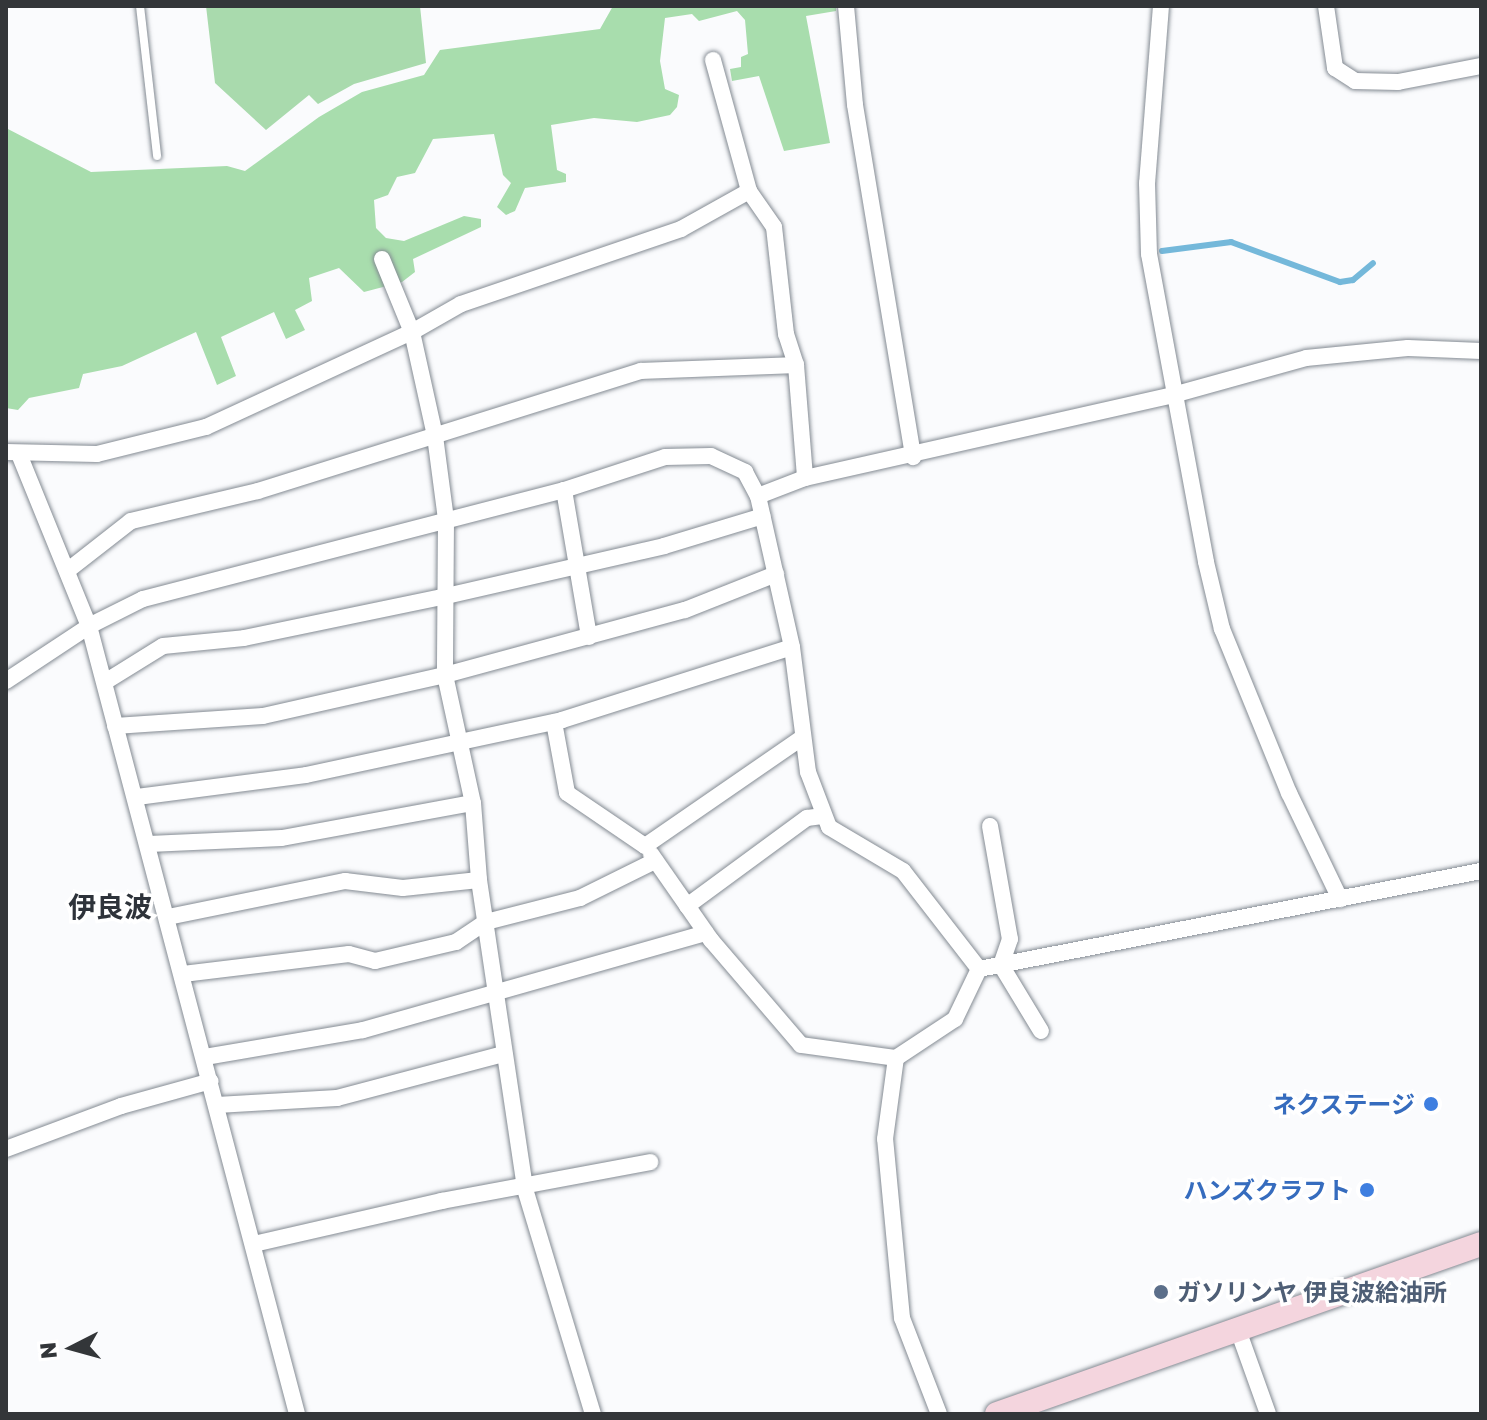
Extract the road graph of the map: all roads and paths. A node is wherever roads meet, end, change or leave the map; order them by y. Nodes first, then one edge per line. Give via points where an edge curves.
1 (140, 6) edge
2 (846, 6) edge
3 (1161, 6) edge
4 (1326, 6) edge
5 (713, 60) dead end
6 (1481, 66) edge
7 (157, 156) dead end
8 (749, 191) junction
9 (382, 259) dead end
10 (412, 332) junction
11 (1481, 351) edge
12 (796, 365) junction
13 (1173, 395) junction
14 (435, 436) junction
15 (13, 453) edge
16 (913, 457) junction
17 (805, 478) junction
18 (564, 490) junction
19 (758, 496) junction
20 (763, 516) junction
21 (446, 520) junction
22 (576, 565) junction
23 (67, 571) junction
24 (776, 574) junction
25 (442, 597) junction
26 (89, 626) junction
27 (589, 637) junction
28 (792, 647) junction
29 (445, 675) junction
30 (6, 681) edge
31 (105, 682) junction
32 (554, 722) junction
33 (115, 726) junction
34 (803, 737) junction
35 (459, 742) junction
36 (137, 797) junction
37 (473, 803) junction
38 (824, 816) junction
39 (990, 826) dead end
40 (149, 844) junction
41 (645, 846) junction
42 (655, 861) junction
43 (1481, 871) edge
44 (479, 880) junction
45 (1340, 899) junction
46 (687, 906) junction
47 (168, 917) junction
48 (486, 922) junction
49 (706, 933) junction
50 (1001, 965) junction
51 (979, 969) junction
52 (183, 974) junction
53 (495, 993) junction
54 (1041, 1031) dead end
55 (503, 1054) junction
56 (205, 1057) junction
57 (896, 1058) junction
58 (211, 1081) junction
59 (217, 1105) junction
60 (6, 1149) edge
61 (650, 1162) dead end
62 (525, 1189) junction
63 (254, 1244) junction
64 (1481, 1244) edge
65 (1238, 1330) junction
66 (297, 1414) edge
67 (593, 1414) edge
68 (939, 1414) edge
69 (997, 1414) edge
70 (1268, 1414) edge

1 - 7 lane
2 - 16 street via 855,105
3 - 13 street via 1147,183 1149,254
4 - 6 street via 1335,68 1355,81 1398,82
5 - 8 street
8 - 10 street via 681,229 461,304
8 - 12 street via 774,227 786,334
9 - 10 street
10 - 14 street
10 - 15 street via 206,427 97,454
11 - 13 street via 1408,348 1306,358
12 - 14 street via 641,371
12 - 17 street
13 - 16 street
13 - 45 street via 1222,629 1289,793
14 - 21 street
14 - 23 street via 258,491 131,521
15 - 23 street
16 - 17 street
17 - 19 street
18 - 19 street via 665,457 711,456 745,472
18 - 21 street
18 - 22 street
19 - 20 street
20 - 22 street
20 - 24 street
21 - 25 street
21 - 26 street via 143,599
22 - 25 street
22 - 27 street
23 - 26 street
24 - 27 street via 685,610
24 - 28 street
25 - 29 street
25 - 31 street via 244,638 163,646
26 - 30 street
26 - 31 street
27 - 29 street
28 - 32 street
28 - 34 street
29 - 33 street via 263,716
29 - 35 street
31 - 33 street
32 - 35 street
32 - 41 street via 567,793
33 - 36 street
34 - 38 street via 808,772
34 - 41 street
35 - 36 street via 306,775
35 - 37 street
36 - 40 street
37 - 40 street via 282,838
37 - 44 street
38 - 46 street via 807,818
38 - 51 street via 829,827 903,871
39 - 50 street via 1010,939
40 - 47 street
41 - 42 street
42 - 46 street
42 - 48 street via 580,898
43 - 45 street
44 - 47 street via 403,888 345,881
44 - 48 street
45 - 50 street
46 - 49 street
47 - 52 street
48 - 52 street via 456,942 375,961 349,954
48 - 53 street
49 - 53 street
49 - 57 street via 801,1045
50 - 51 street
50 - 54 street
51 - 57 street via 955,1019
52 - 56 street
53 - 55 street
53 - 56 street via 363,1030
55 - 59 street via 337,1098
55 - 62 street
56 - 58 street
57 - 68 street via 885,1139 902,1318
58 - 59 street
58 - 60 street via 106,1111
59 - 63 street
61 - 62 street
62 - 63 street via 442,1201
62 - 67 street
63 - 66 street
64 - 65 main road
65 - 69 main road
65 - 70 street

